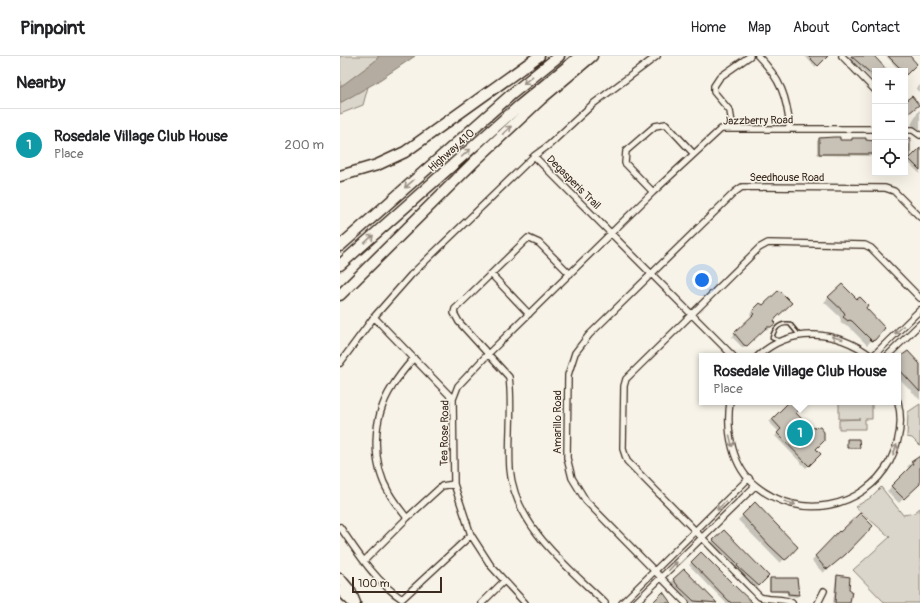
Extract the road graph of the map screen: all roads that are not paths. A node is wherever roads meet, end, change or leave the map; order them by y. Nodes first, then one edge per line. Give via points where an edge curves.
1 (539, 56) edge
2 (559, 56) edge
3 (580, 56) edge
4 (592, 56) edge
5 (657, 56) edge
6 (750, 56) edge
7 (758, 56) edge
8 (842, 56) edge
9 (872, 87) edge
10 (733, 129) junction
11 (790, 129) junction
12 (872, 130) edge
13 (908, 130) edge
14 (920, 135) edge
15 (693, 153) junction
16 (534, 156) junction
17 (340, 176) edge
18 (653, 192) junction
19 (920, 218) edge
20 (611, 233) junction
21 (340, 246) edge
22 (340, 265) edge
23 (652, 273) junction
24 (491, 274) junction
25 (570, 274) junction
26 (340, 295) edge
27 (920, 298) edge
28 (920, 310) edge
29 (529, 314) junction
30 (692, 314) junction
31 (374, 317) junction
32 (920, 324) edge
33 (799, 336) junction
34 (781, 341) junction
35 (488, 353) junction
36 (730, 353) edge
37 (763, 353) edge
38 (867, 353) edge
39 (875, 353) edge
40 (890, 353) edge
41 (414, 358) junction
42 (340, 363) edge
43 (453, 399) junction
44 (730, 405) edge
45 (898, 405) edge
46 (749, 478) junction
47 (454, 484) junction
48 (755, 486) junction
49 (407, 518) junction
50 (340, 527) edge
51 (696, 532) junction
52 (471, 535) junction
53 (701, 538) junction
54 (364, 561) junction
55 (655, 571) junction
56 (662, 578) junction
57 (340, 579) edge
58 (504, 581) junction
59 (340, 591) edge
60 (824, 591) dead end
61 (354, 603) edge
62 (482, 603) edge
63 (525, 603) edge
64 (605, 603) edge
65 (622, 603) edge
66 (635, 603) edge
67 (686, 603) edge
68 (792, 603) edge
69 (818, 603) edge

1 - 17 highway via 405,152 378,165
2 -> 21 highway, Highway 410 via 513,93
22 -> 3 highway, Highway 410 via 519,106
26 -> 4 highway via 478,158
5 - 16 street via 593,104
6 - 10 street via 720,77 714,86 714,92 730,111
7 - 11 street via 770,68 784,92
8 - 9 street
10 - 11 street, Jazzberry Road
10 - 15 street, Jazzberry Road via 721,129
11 - 12 street, Jazzberry Road
13 - 14 street
15 - 18 street, Jazzberry Road
15 - 18 street via 666,124 655,126 626,151 625,163
16 - 20 street, Degasperis Trail
16 - 31 street, Degasperis Trail via 410,275
18 - 20 street, Jazzberry Road
19 - 23 street, Seedhouse Road via 894,191 885,188 745,186 735,192
20 - 23 street, Degasperis Trail
20 - 25 street, Tea Rose Road
23 - 30 street, Degasperis Trail
23 - 55 street, Amarillo Road via 589,335 575,353 569,368 567,458 572,478 582,495
24 - 25 street via 528,238 539,243
24 - 29 street
24 - 35 street via 455,309 454,313 459,322
25 - 29 street, Tea Rose Road
27 - 30 street via 871,248 865,245 768,243 759,248
28 -> 39 street
29 - 35 street, Tea Rose Road
30 - 36 street, Degasperis Trail
30 - 51 street via 626,379 623,449 627,461
31 - 41 street
31 - 42 street, Degasperis Trail
32 - 40 street
33 - 34 street
33 - 34 lane via 790,324 782,324 772,338
38 -> 33 street via 840,339 818,335
34 - 37 street
35 - 43 street, Tea Rose Road via 458,386
35 - 64 street via 509,377 510,470 519,502 546,544
41 - 43 street
41 - 49 street via 391,388 377,427 377,452 381,474 389,493
43 - 47 street, Tea Rose Road
44 -> 46 street via 730,439 738,462
48 -> 45 street via 781,501 808,507 831,506 855,497 878,479 893,456 900,429
46 - 48 street
46 -> 51 street
47 - 49 street via 442,486
47 - 52 street, Tea Rose Road
48 - 53 street
49 - 54 street
50 - 54 street
51 - 53 street
51 - 55 street
52 - 54 street via 402,599 392,592
52 - 58 street, Tea Rose Road via 481,554
56 -> 53 street
53 - 68 street via 760,597 789,600
55 - 56 street, Amarillo Road
55 - 65 street
56 - 66 street
56 - 67 street, Amarillo Road
57 - 61 highway via 350,591
58 - 62 street
58 - 63 street, Tea Rose Road
59 - 61 main road
60 - 69 street

